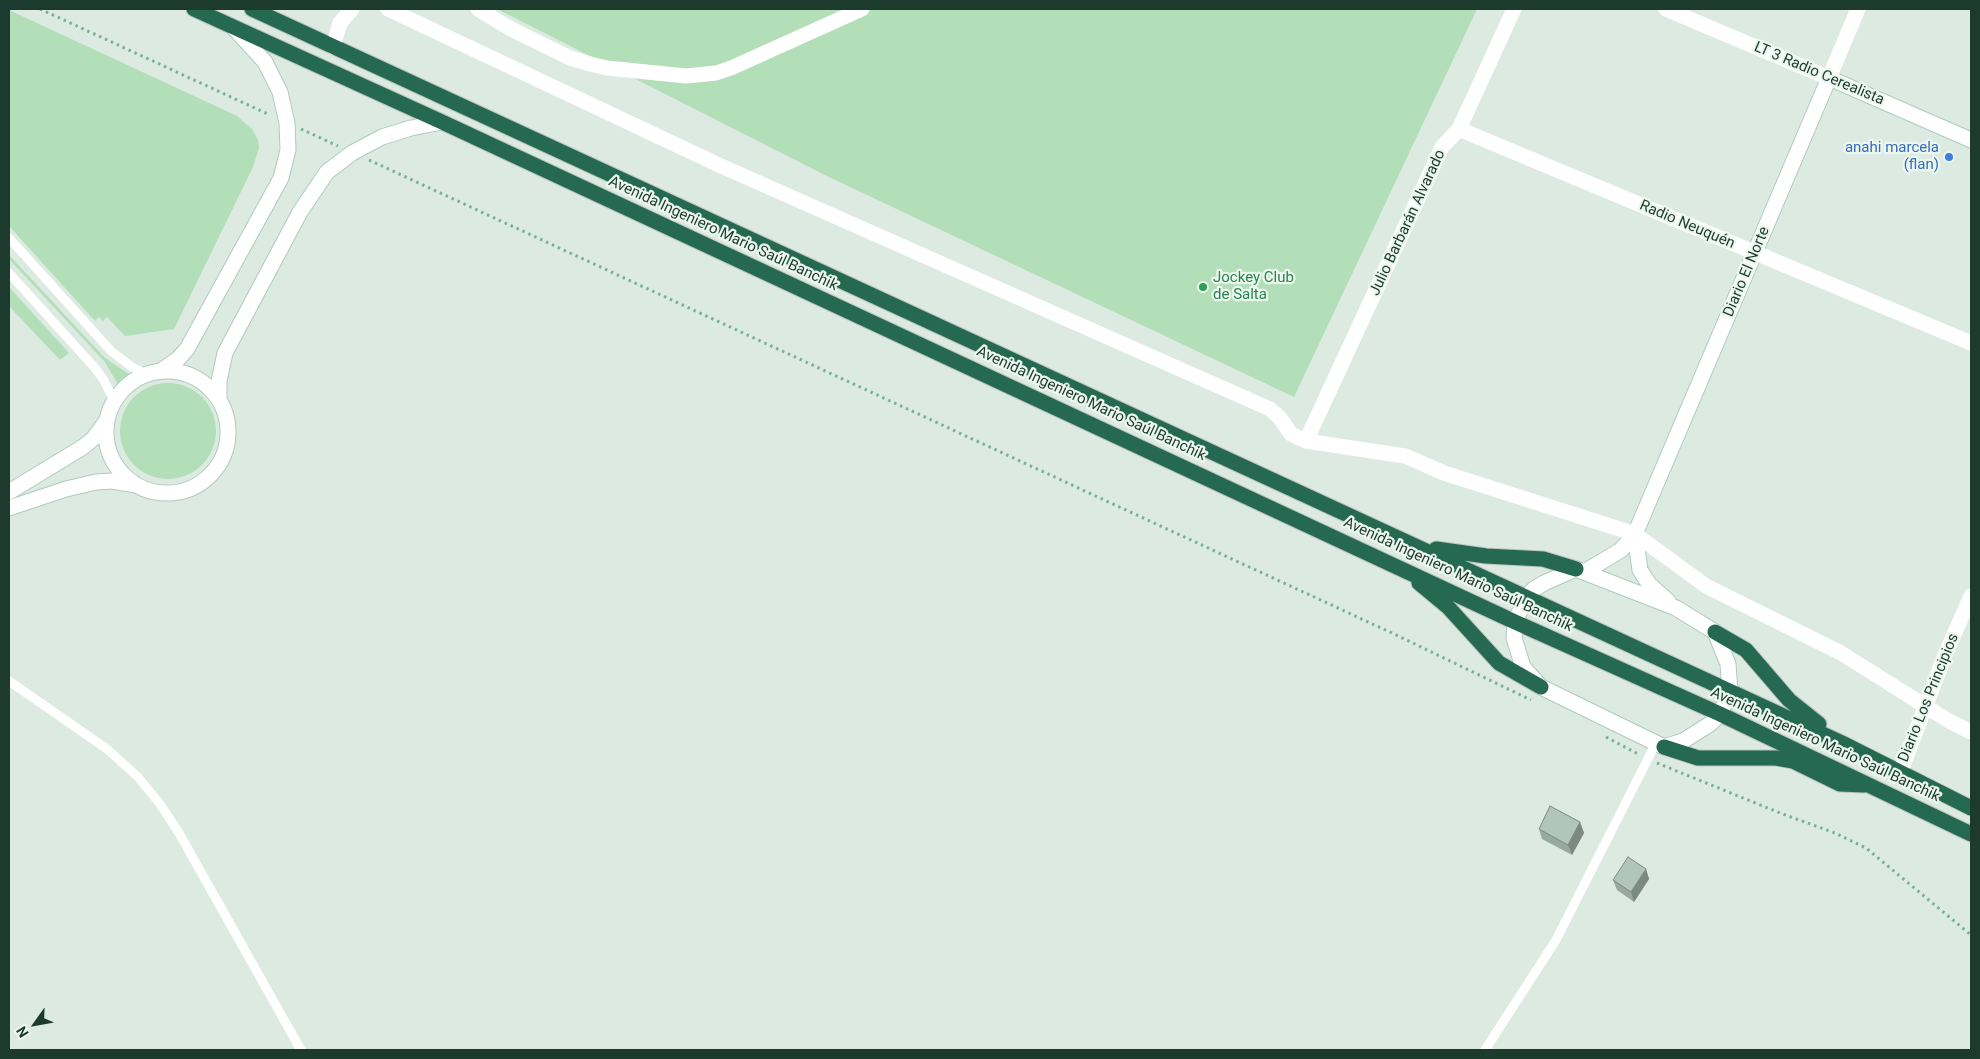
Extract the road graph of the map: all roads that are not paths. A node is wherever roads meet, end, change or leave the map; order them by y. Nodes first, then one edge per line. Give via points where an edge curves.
1 (194, 9) edge
2 (252, 9) edge
3 (352, 9) edge
4 (388, 9) edge
5 (478, 9) edge
6 (862, 9) edge
7 (1514, 9) edge
8 (1666, 9) edge
9 (1858, 9) edge
10 (339, 16) edge
11 (234, 28) junction
12 (333, 47) junction
13 (1828, 78) junction
14 (442, 122) junction
15 (1459, 129) junction
16 (1971, 140) edge
17 (9, 238) edge
18 (1755, 253) junction
19 (9, 273) edge
20 (1971, 343) edge
21 (153, 372) junction
22 (219, 399) junction
23 (114, 400) junction
24 (107, 420) junction
25 (1306, 441) junction
26 (137, 485) junction
27 (9, 492) edge
28 (9, 508) edge
29 (1635, 534) junction
30 (1417, 546) junction
31 (1396, 565) junction
32 (1581, 570) junction
33 (1971, 596) edge
34 (1526, 597) junction
35 (1676, 608) junction
36 (1515, 622) junction
37 (1716, 632) junction
38 (9, 681) edge
39 (1542, 687) junction
40 (1730, 692) junction
41 (1926, 705) junction
42 (1720, 714) junction
43 (1971, 732) edge
44 (1660, 745) junction
45 (1857, 750) junction
46 (1900, 773) junction
47 (1868, 784) junction
48 (1971, 808) edge
49 (1971, 834) edge
50 (301, 1050) edge
51 (1484, 1050) edge

1 - 11 highway, Avenida Ingeniero Mario Saúl Banchik
2 - 12 highway, Avenida Ingeniero Mario Saúl Banchik
3 - 10 street
4 - 25 street via 721,166 1270,410 1291,434
5 - 6 street via 570,58 607,68 693,76 731,68
7 - 15 street, Julio Barbarán Alvarado
8 - 13 street, LT 3 Radio Cerealista
9 - 13 street, Diario El Norte
10 - 12 street
11 - 14 highway, Avenida Ingeniero Mario Saúl Banchik
11 - 21 street via 265,62 280,92 287,123 288,150 281,178 187,349 178,359
12 - 30 highway, Avenida Ingeniero Mario Saúl Banchik
13 - 16 street, LT 3 Radio Cerealista
13 - 18 street, Diario El Norte
14 - 22 street via 396,132 352,153 327,172 300,212 225,353
14 - 31 highway, Avenida Ingeniero Mario Saúl Banchik
15 - 18 street, Radio Neuquén
15 - 25 street, Julio Barbarán Alvarado via 1442,147
17 - 21 lane via 111,351 132,367
18 - 20 street, Radio Neuquén
18 - 29 street, Diario El Norte
19 - 23 lane via 95,368
21 - 22 street via 178,371 194,376
21 - 23 street via 128,384
22 - 26 street via 227,418 229,438 223,458 212,474 196,487 176,493 156,492
23 - 24 street
24 - 26 street via 106,439 112,458 122,474
24 - 27 street via 83,447
25 - 29 street via 1406,456 1444,473
26 - 28 street via 96,482
29 - 32 street via 1621,550
29 - 35 street via 1640,570 1649,584
29 - 41 street via 1706,586 1841,653
30 - 32 highway via 1486,556 1543,559
30 - 34 highway, Avenida Ingeniero Mario Saúl Banchik
31 - 36 highway, Avenida Ingeniero Mario Saúl Banchik
31 - 39 highway via 1448,607 1499,663
32 - 34 street via 1544,583
32 - 35 street
33 - 41 street, Diario Los Principios
34 - 36 street
34 - 40 highway, Avenida Ingeniero Mario Saúl Banchik
35 - 37 street
36 - 39 street via 1514,638 1523,667
36 - 42 highway, Avenida Ingeniero Mario Saúl Banchik
37 - 40 street via 1728,664
37 - 45 highway via 1746,650 1801,712
38 - 50 lane via 107,749 138,777 160,804
39 - 44 street
40 - 42 street
40 - 45 highway, Avenida Ingeniero Mario Saúl Banchik
41 - 43 street
41 - 46 street, Diario Los Principios
42 - 44 street via 1699,733
42 - 47 highway, Avenida Ingeniero Mario Saúl Banchik
44 - 47 highway via 1698,758 1793,761 1840,784
44 - 51 lane via 1649,760 1556,940
45 - 46 highway, Avenida Ingeniero Mario Saúl Banchik
46 - 48 highway, Avenida Ingeniero Mario Saúl Banchik
47 - 49 highway, Avenida Ingeniero Mario Saúl Banchik

